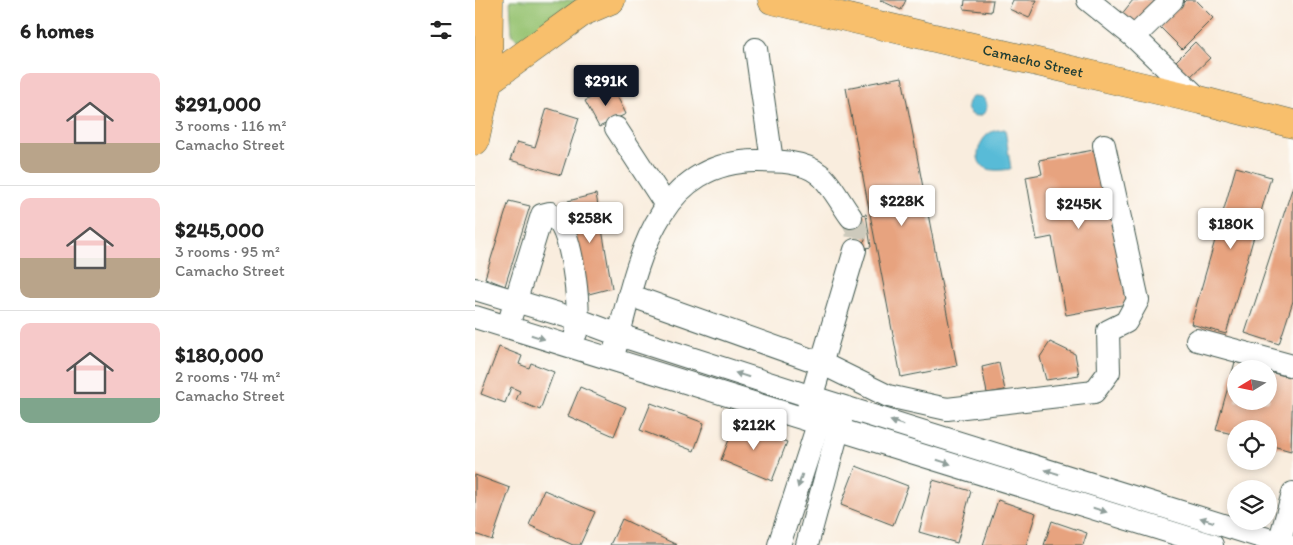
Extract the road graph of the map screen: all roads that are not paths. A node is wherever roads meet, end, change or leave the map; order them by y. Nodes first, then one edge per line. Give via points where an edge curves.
1 (489, 0) edge
2 (611, 0) edge
3 (772, 0) edge
4 (1088, 0) edge
5 (1172, 0) edge
6 (1134, 37) junction
7 (756, 50) dead end
8 (488, 81) junction
9 (1200, 100) junction
10 (1293, 124) edge
11 (617, 128) dead end
12 (475, 137) edge
13 (1104, 145) dead end
14 (772, 161) junction
15 (665, 205) junction
16 (851, 217) tunnel mouth
17 (855, 250) tunnel mouth
18 (481, 291) edge
19 (629, 295) junction
20 (515, 302) junction
21 (579, 320) junction
22 (477, 323) edge
23 (508, 327) junction
24 (619, 335) junction
25 (1197, 340) dead end
26 (573, 347) junction
27 (612, 359) junction
28 (823, 364) junction
29 (1293, 366) edge
30 (827, 402) junction
31 (820, 424) junction
32 (1293, 493) edge
33 (1283, 544) edge
34 (779, 545) edge
35 (807, 545) edge
36 (1212, 545) edge

1 - 8 main road
2 - 8 main road via 583,12
3 - 9 main road, Camacho Street
4 - 6 street
5 - 6 street
6 - 9 street
7 - 14 street
8 - 12 main road
9 - 10 main road, Camacho Street
11 - 15 street
13 - 28 street via 1138,300 1126,322 1108,331 1109,372 1094,392 947,409 888,396
14 - 15 street via 742,161 715,168 689,182
14 - 16 street via 798,164 819,174
15 - 19 street via 637,265
17 - 28 street
18 - 20 street
18 - 22 street
19 - 24 street
19 - 28 street
20 - 21 street
20 - 21 street via 542,215 550,214 566,237
20 - 23 street
21 - 24 street
21 - 26 street
22 - 23 street
23 -> 26 street
24 - 27 street
30 -> 24 street
25 - 29 street
26 - 27 street
27 - 31 street
28 - 30 street
30 - 31 street
30 - 31 street
33 -> 30 street
31 -> 34 street
31 - 35 street
31 -> 36 street
32 - 33 street

